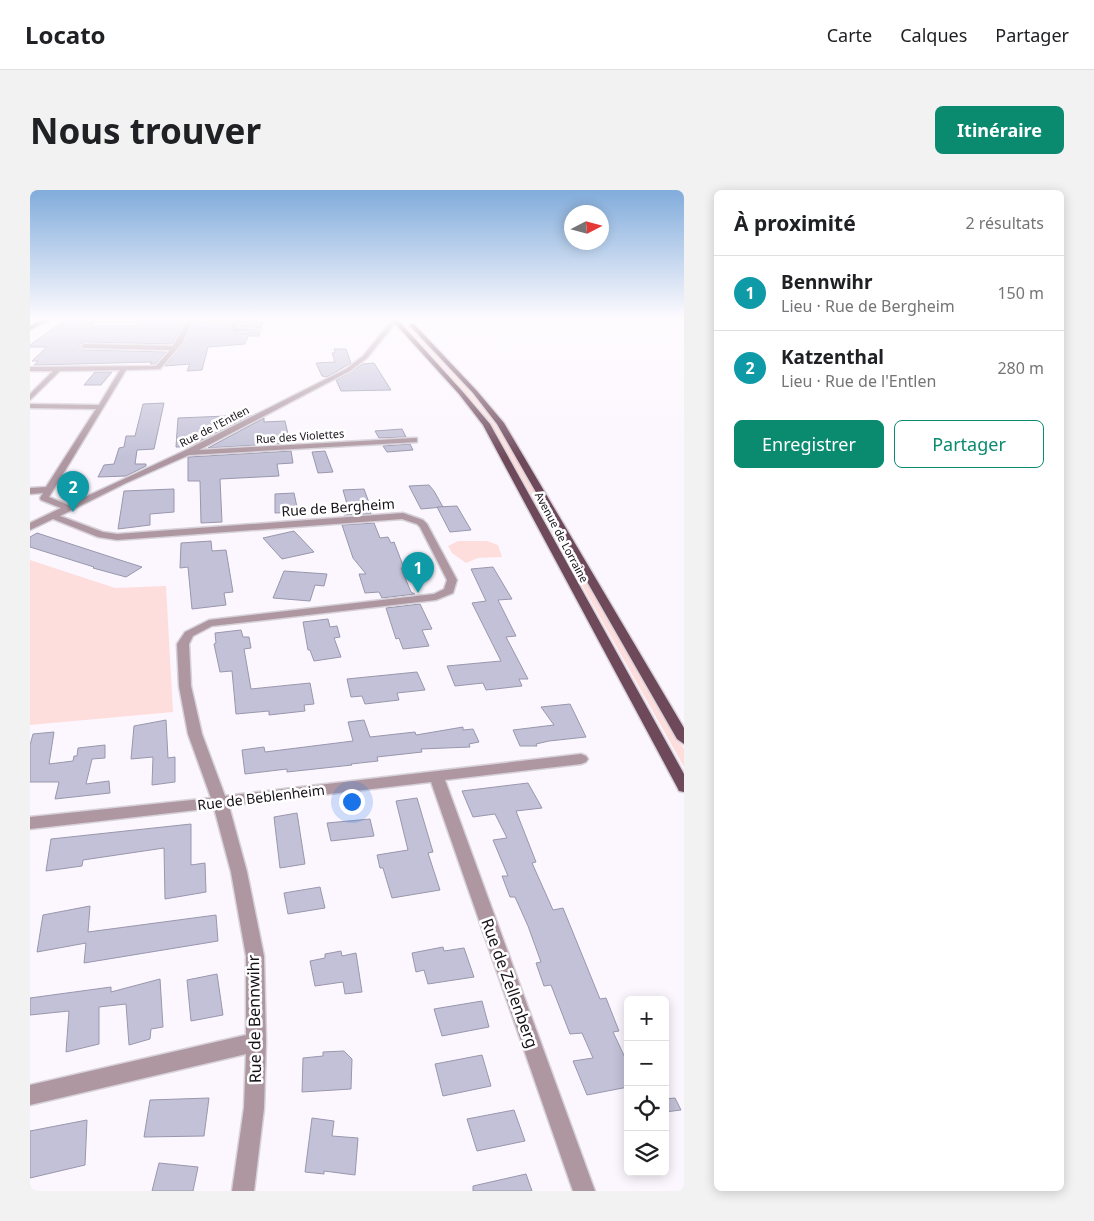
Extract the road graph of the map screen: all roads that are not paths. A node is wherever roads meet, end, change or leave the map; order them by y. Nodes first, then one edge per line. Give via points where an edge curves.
1 (161, 365) edge
2 (355, 365) edge
3 (437, 365) edge
4 (446, 365) edge
5 (30, 369) edge
6 (58, 369) junction
7 (124, 369) junction
8 (30, 398) edge
9 (30, 406) edge
10 (101, 407) junction
11 (414, 440) dead end
12 (187, 453) junction
13 (48, 490) junction
14 (30, 491) edge
15 (69, 508) junction
16 (53, 516) junction
17 (30, 527) edge
18 (195, 734) joint
19 (684, 739) edge
20 (581, 759) dead end
21 (436, 775) junction
22 (684, 787) edge
23 (220, 802) junction
24 (30, 823) edge
25 (256, 1042) junction
26 (30, 1096) edge
27 (244, 1191) edge
28 (584, 1191) edge

1 - 7 street via 158,368
2 - 12 street, Rue de l'Entlen
3 - 22 main road, Avenue de Lorraine via 486,424
4 - 19 main road, Avenue de Lorraine via 475,392 500,423
5 - 6 street
6 - 7 street
6 - 8 street
7 - 10 street
9 - 10 street
10 - 13 street
11 - 12 street, Rue des Violettes
12 - 15 street, Rue de l'Entlen
13 - 14 street
13 - 15 street via 44,498
15 - 16 street, Rue de l'Entlen
16 - 17 street, Rue de l'Entlen
16 - 18 street, Rue de Bergheim via 101,535 117,536 393,516 412,518 424,526 452,580 449,591 443,594 209,623 189,634 183,644 185,686
18 - 23 street, Rue de Bennwihr
20 - 21 street, Rue de Beblenheim
21 - 23 street, Rue de Beblenheim
21 - 28 street, Rue de Zellenberg
23 - 24 street, Rue de Beblenheim
23 - 25 street, Rue de Bennwihr via 239,872 255,956
25 - 26 street
25 - 27 street, Rue de Bennwihr via 254,1108

